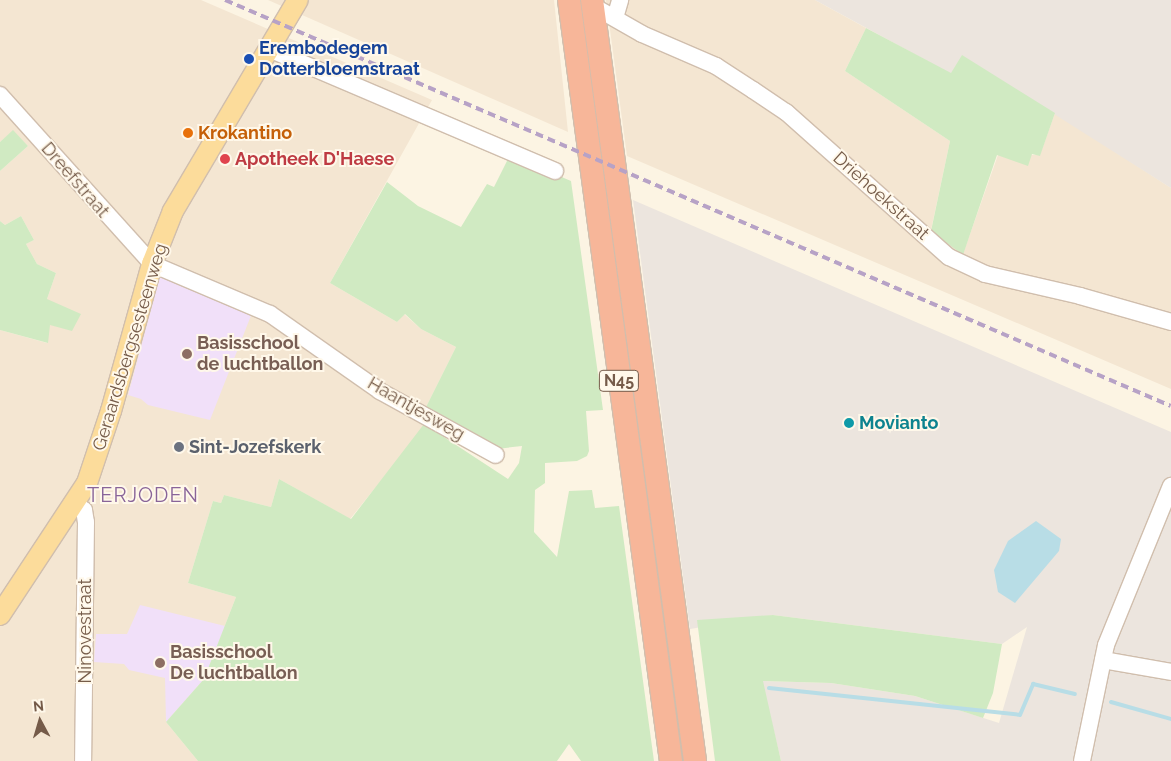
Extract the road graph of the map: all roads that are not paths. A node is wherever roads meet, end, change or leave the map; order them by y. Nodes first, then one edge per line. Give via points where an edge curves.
1 (298, 0) edge
2 (569, 0) edge
3 (620, 0) edge
4 (593, 3) edge
5 (615, 18) junction
6 (596, 34) junction
7 (269, 49) junction
8 (0, 95) edge
9 (555, 171) dead end
10 (152, 264) junction
11 (1171, 322) edge
12 (496, 455) dead end
13 (1171, 486) edge
14 (76, 504) junction
15 (0, 615) edge
16 (1103, 660) junction
17 (1171, 672) edge
18 (83, 761) edge
19 (671, 761) edge
20 (695, 761) edge
21 (1082, 761) edge

1 - 7 main road, Geraardsbergsesteenweg
2 - 19 highway, N45
3 - 5 street
4 - 5 street, Driehoekstraat
4 - 6 highway, N45
5 - 6 street
5 - 11 street, Driehoekstraat via 716,66 786,112 949,257 985,274
6 - 20 highway, N45
7 - 9 street
7 - 10 main road, Geraardsbergsesteenweg via 182,196
8 - 10 street, Dreefstraat
10 - 12 street, Haantjesweg via 270,314 380,392
10 - 14 main road, Geraardsbergsesteenweg via 99,453
13 - 16 street via 1117,617
14 - 15 main road, Geraardsbergsesteenweg
14 - 18 street, Ninovestraat via 84,510 86,522
16 - 17 street
16 - 21 street

